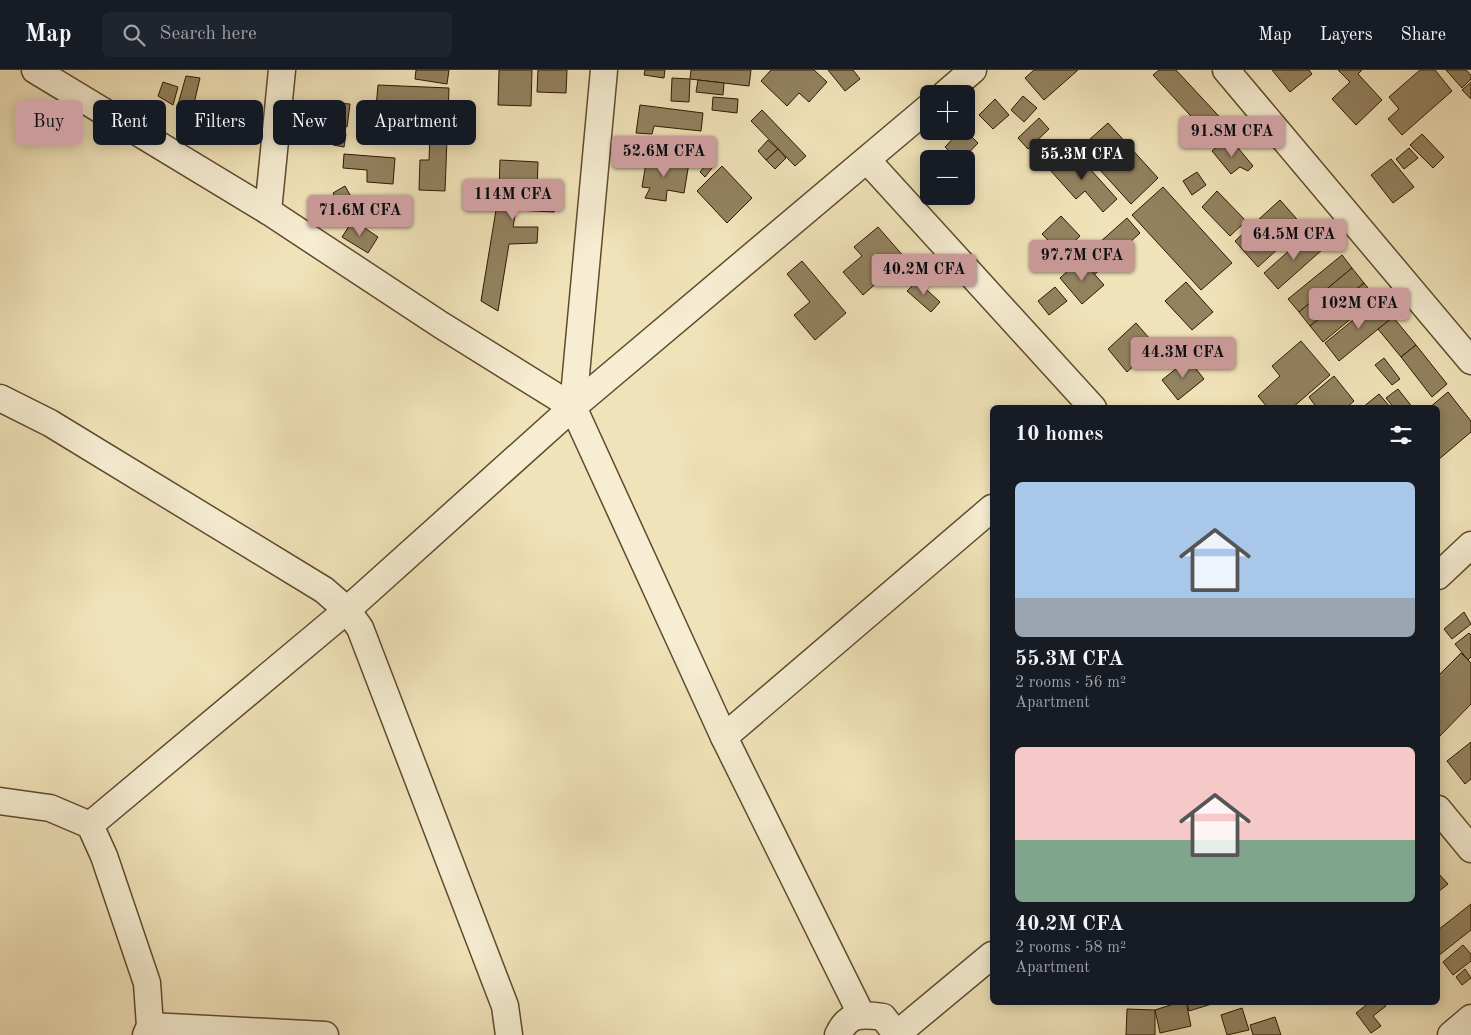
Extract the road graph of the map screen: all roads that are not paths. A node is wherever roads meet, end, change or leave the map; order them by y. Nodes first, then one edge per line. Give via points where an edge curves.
1 (35, 70) edge
2 (282, 70) edge
3 (604, 70) edge
4 (973, 70) edge
5 (1226, 70) edge
6 (956, 85) edge
7 (920, 115) edge
8 (867, 160) junction
9 (268, 211) junction
10 (1471, 361) edge
11 (0, 398) edge
12 (1090, 405) edge
13 (573, 407) junction
14 (990, 510) edge
15 (1471, 545) edge
16 (1440, 574) edge
17 (348, 610) junction
18 (724, 738) junction
19 (0, 801) edge
20 (1440, 811) edge
21 (90, 825) junction
22 (1471, 848) edge
23 (990, 957) edge
24 (861, 1014) junction
25 (1471, 1018) edge
26 (148, 1030) edge
27 (325, 1035) edge
28 (509, 1035) edge
29 (838, 1035) edge
30 (897, 1035) edge
31 (1452, 1035) edge

1 - 9 street
2 - 9 street
3 - 13 street
4 - 6 street
5 - 10 street
7 - 8 street
8 - 12 street
8 - 13 street
9 - 13 street
11 - 17 street via 58,428 324,590
13 - 17 street
13 - 18 street
14 - 18 street
15 - 16 street
17 - 21 street
17 - 28 street via 360,628 505,1006
18 - 24 street
19 - 21 street via 50,808
20 - 22 street
21 - 26 street via 104,856 147,983
23 - 30 street
24 - 29 street via 847,1021
24 - 30 street via 883,1017
25 - 31 street
26 - 27 street

